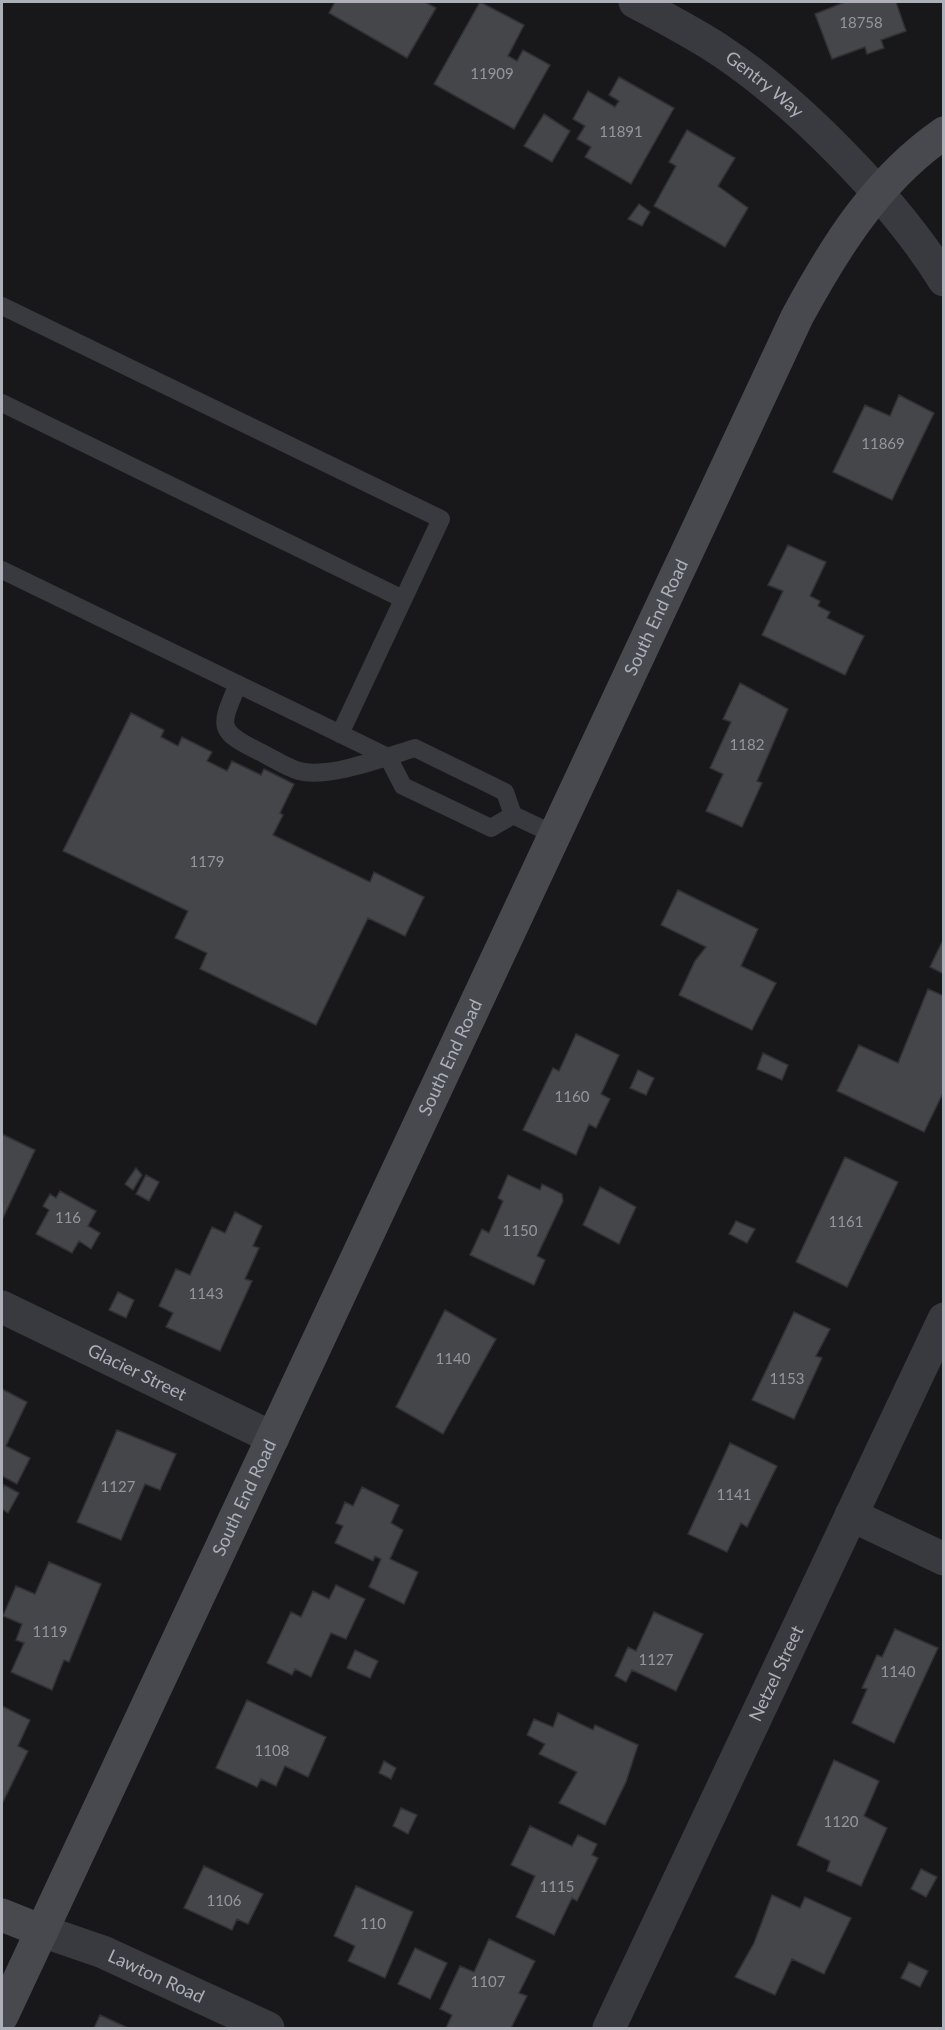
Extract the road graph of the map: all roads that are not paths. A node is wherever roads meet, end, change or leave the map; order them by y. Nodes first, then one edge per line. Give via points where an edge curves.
1 (635, 2) edge
2 (944, 133) edge
3 (876, 194) junction
4 (944, 280) edge
5 (2, 306) edge
6 (2, 403) edge
7 (2, 570) edge
8 (403, 599) junction
9 (238, 684) junction
10 (339, 734) junction
11 (388, 757) junction
12 (513, 815) junction
13 (554, 834) junction
14 (2, 1307) edge
15 (944, 1319) edge
16 (273, 1438) junction
17 (851, 1515) junction
18 (944, 1559) edge
19 (2, 1915) edge
20 (42, 1930) junction
21 (2, 2016) edge
22 (268, 2028) edge
23 (609, 2028) edge

1 - 3 street, Gentry Way via 718,49 770,88 833,146
2 - 3 main road, South End Road via 919,150
3 - 4 street, Gentry Way via 915,237
3 - 13 main road, South End Road via 838,245 797,317
5 - 8 lane via 441,519
6 - 8 lane
7 - 9 lane
8 - 10 lane
9 - 10 lane
9 - 11 lane via 226,713 225,728 232,739 299,771 316,772
10 - 11 lane
11 - 12 lane via 415,748 505,792
11 - 12 lane via 403,786 490,828
12 - 13 lane
13 - 16 main road, South End Road
14 - 16 street, Glacier Street
15 - 17 street, Netzel Street
16 - 20 main road, South End Road
17 - 18 street
17 - 23 street, Netzel Street
19 - 20 main road
20 - 21 main road, South End Road
20 - 22 street, Lawton Road via 103,1952

